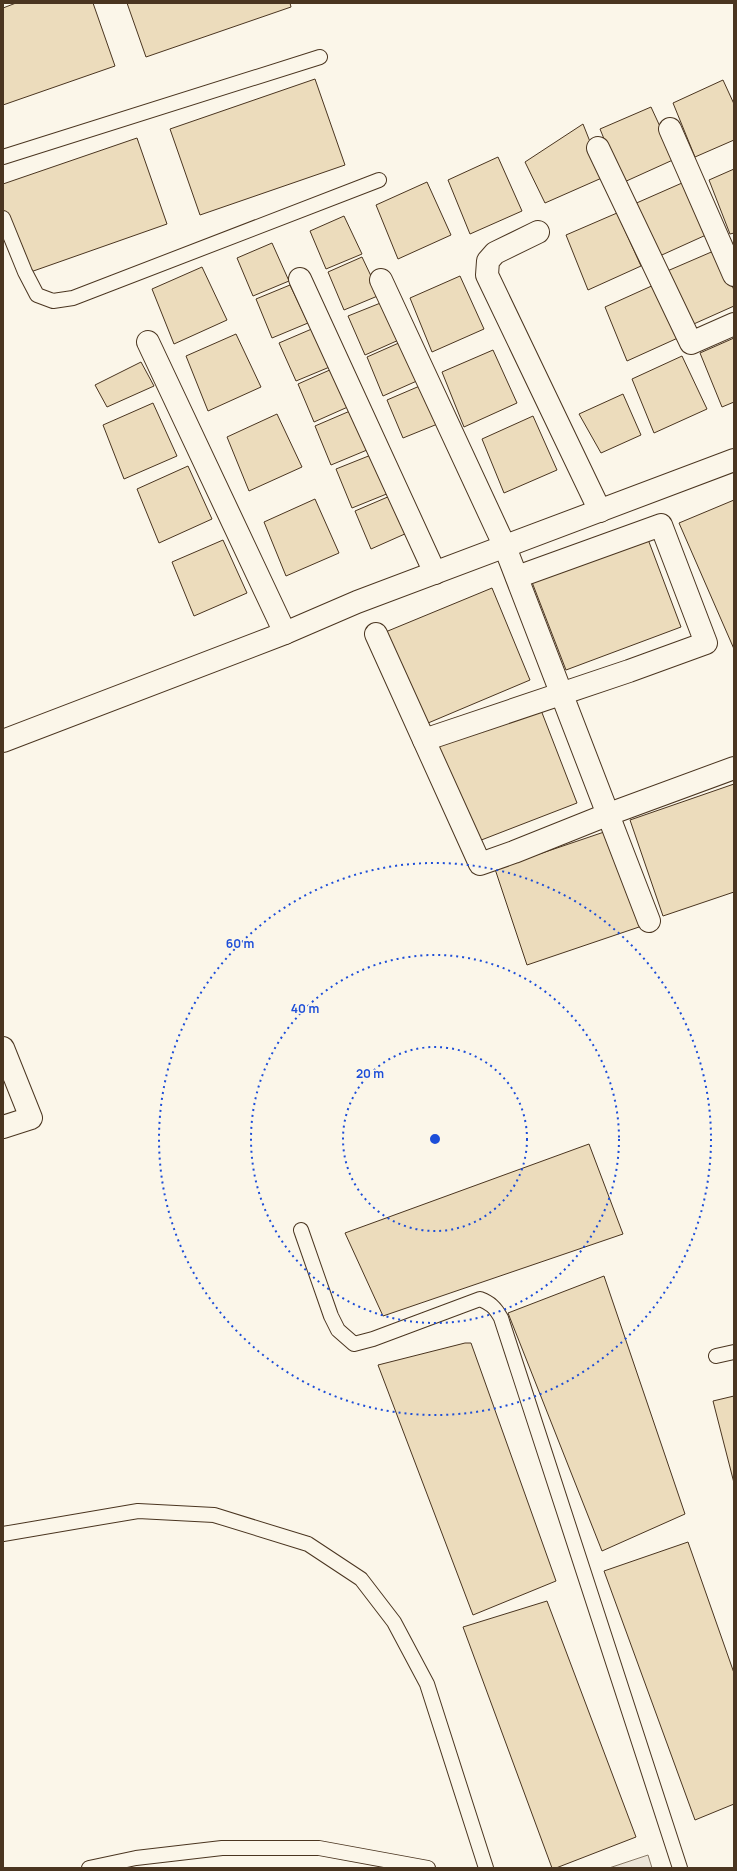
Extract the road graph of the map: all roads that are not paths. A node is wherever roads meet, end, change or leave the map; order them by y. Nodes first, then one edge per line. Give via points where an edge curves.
1 (320, 57) dead end
2 (670, 129) dead end
3 (598, 148) dead end
4 (3, 157) edge
5 (379, 180) dead end
6 (3, 218) edge
7 (538, 232) dead end
8 (734, 276) edge
9 (300, 279) dead end
10 (381, 280) dead end
11 (734, 324) edge
12 (148, 342) dead end
13 (734, 460) edge
14 (600, 511) junction
15 (505, 547) junction
16 (435, 573) junction
17 (517, 577) junction
18 (285, 633) junction
19 (376, 634) dead end
20 (562, 694) junction
21 (424, 740) junction
22 (3, 741) edge
23 (734, 768) edge
24 (609, 814) junction
25 (649, 921) dead end
26 (3, 1048) edge
27 (3, 1127) edge
28 (301, 1230) dead end
29 (734, 1352) edge
30 (716, 1356) dead end
31 (3, 1534) edge
32 (88, 1868) edge
33 (428, 1868) edge
34 (486, 1868) edge
35 (680, 1868) edge

1 - 4 lane
2 - 8 street
3 - 11 street via 692,343
5 - 6 lane via 73,298 53,301 37,295
7 - 14 street via 495,253 488,261 487,275
9 - 16 street
10 - 15 street
12 - 18 street
13 - 14 street
14 - 15 street
15 - 16 street
15 - 17 street
16 - 18 street
17 - 20 street
17 - 20 street via 661,525 706,642
18 - 22 street
19 - 21 street
20 - 21 street
20 - 24 street
21 - 24 street via 480,864
23 - 24 street
24 - 25 street
26 - 27 street via 31,1118
28 - 35 lane via 331,1316 338,1330 354,1344 480,1299 490,1303 497,1310
29 - 30 lane
31 - 34 lane via 138,1511 214,1515 308,1544 361,1579 394,1622 427,1684
32 - 33 lane via 136,1858 222,1848 319,1848

